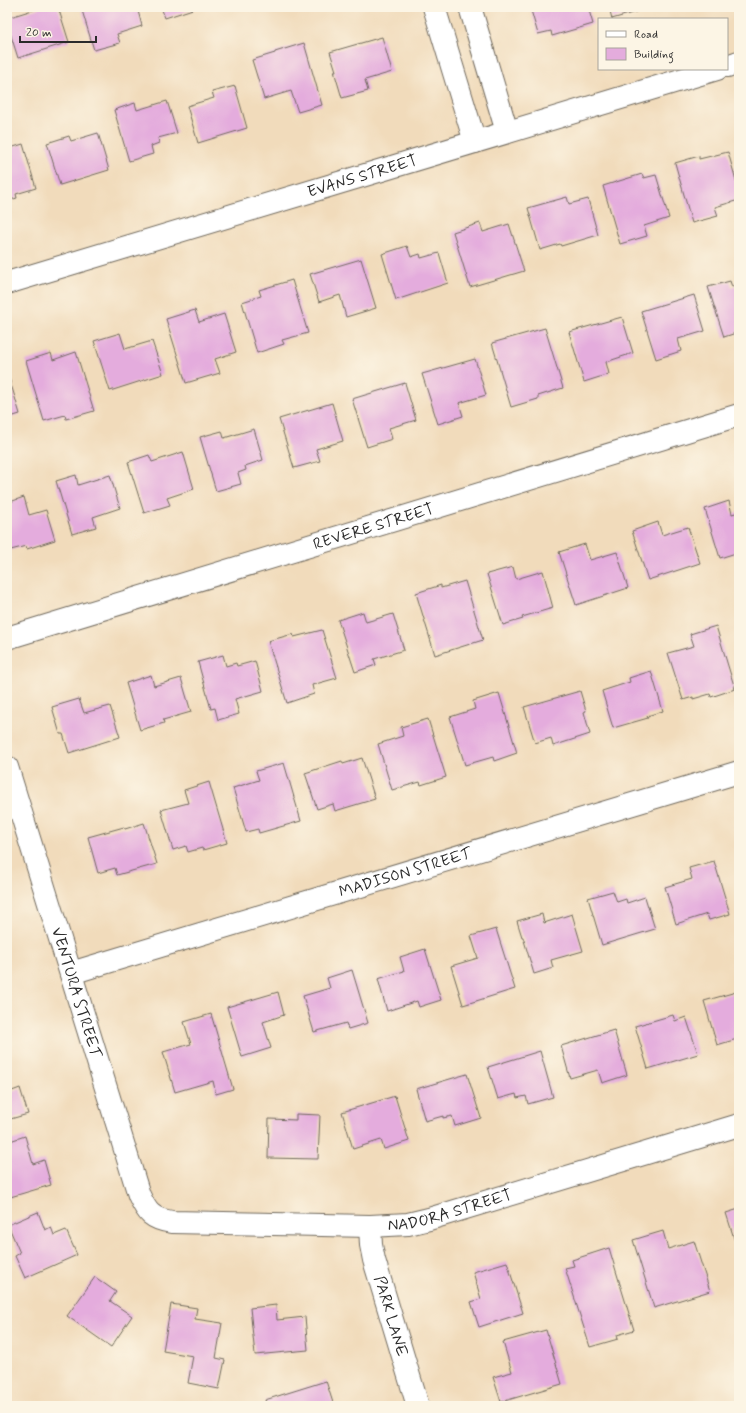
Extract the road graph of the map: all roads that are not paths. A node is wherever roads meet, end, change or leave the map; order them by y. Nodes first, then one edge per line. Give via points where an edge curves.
1 (434, 7) edge
2 (470, 7) edge
3 (739, 62) edge
4 (728, 66) edge
5 (714, 70) edge
6 (507, 132) junction
7 (475, 142) junction
8 (7, 283) edge
9 (739, 415) edge
10 (7, 638) edge
11 (7, 767) edge
12 (739, 772) edge
13 (71, 973) junction
14 (739, 1125) edge
15 (151, 1215) joint
16 (370, 1226) junction
17 (418, 1406) edge

1 - 7 street
2 - 6 street
3 - 4 street
5 - 6 street, EVANS STREET
6 - 7 street, EVANS STREET
7 - 8 street, EVANS STREET
9 - 10 street, REVERE STREET
11 - 13 street, VENTURA STREET
12 - 13 street, MADISON STREET
13 - 15 street, VENTURA STREET via 139,1195 143,1206
14 - 16 street, NADORA STREET via 429,1219 408,1224
15 - 16 street, NADORA STREET via 172,1222
16 - 17 street, PARK LANE via 374,1260

